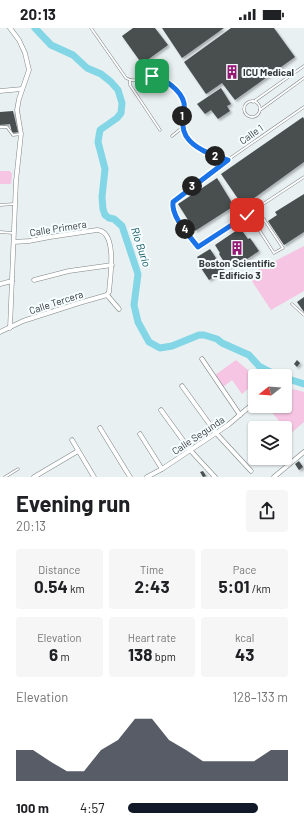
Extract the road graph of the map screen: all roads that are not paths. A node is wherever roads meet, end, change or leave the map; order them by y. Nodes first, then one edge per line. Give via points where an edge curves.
1 (10, 28) edge
2 (91, 28) edge
3 (304, 66) edge
4 (304, 78) edge
5 (130, 81) junction
6 (22, 89) junction
7 (0, 91) edge
8 (253, 102) junction
9 (304, 107) edge
10 (260, 110) junction
11 (0, 127) edge
12 (183, 127) junction
13 (160, 130) dead end
14 (21, 134) junction
15 (172, 136) dead end
16 (228, 160) junction
17 (304, 177) edge
18 (14, 204) junction
19 (0, 205) edge
20 (257, 209) junction
21 (264, 219) junction
22 (0, 232) edge
23 (15, 233) junction
24 (14, 242) junction
25 (112, 265) junction
26 (34, 280) dead end
27 (12, 281) junction
28 (0, 284) edge
29 (107, 295) junction
30 (292, 304) dead end
31 (119, 310) dead end
32 (304, 315) edge
33 (10, 328) junction
34 (0, 332) edge
35 (202, 359) dead end
36 (182, 386) dead end
37 (248, 408) edge
38 (161, 410) dead end
39 (240, 415) junction
40 (100, 428) dead end
41 (216, 433) junction
42 (140, 434) dead end
43 (72, 440) dead end
44 (190, 450) junction
45 (78, 451) junction
46 (304, 452) edge
47 (162, 468) junction
48 (18, 469) dead end
49 (251, 471) dead end
50 (212, 476) edge
51 (5, 477) edge
52 (34, 477) edge
53 (94, 477) edge
54 (130, 477) edge
55 (146, 477) edge
56 (275, 477) edge

1 - 6 street via 21,43 29,70
2 - 5 lane
3 - 8 lane
4 - 10 lane
5 - 12 lane via 152,76 164,80 178,93 184,103
5 - 13 lane via 130,85
6 - 7 street
6 - 14 street via 17,110
8 - 10 lane via 259,105
8 - 10 lane via 245,106 246,114 254,117
9 - 16 lane, Calle 1
11 - 14 lane via 7,127 13,135
12 - 15 lane
12 - 16 lane via 185,134 195,146
14 - 18 street
16 - 20 lane, Calle 1 via 179,196 173,202 174,214 198,247
17 - 20 lane
18 - 19 lane
18 - 23 street
20 - 21 lane
21 - 21 lane via 284,248 274,253 256,225
22 - 23 lane
23 - 24 street
24 - 25 street, Calle Primera via 97,230 104,232 109,240
24 - 27 street
25 - 26 street via 69,271
25 - 29 street
27 - 28 street
27 - 33 street
29 - 31 street
29 - 33 street, Calle Tercera via 23,321
30 - 32 lane
33 - 34 street, Calle Tercera
35 - 39 street
36 - 41 street
37 - 39 street, Calle Segunda
38 - 44 street
39 - 41 street, Calle Segunda
40 - 54 street
41 - 44 street, Calle Segunda
41 - 49 street
42 - 47 street
43 - 45 street
44 - 47 street, Calle Segunda
44 - 50 street
45 - 52 street
45 - 53 street
46 - 56 street
47 - 55 street, Calle Segunda
48 - 51 lane

